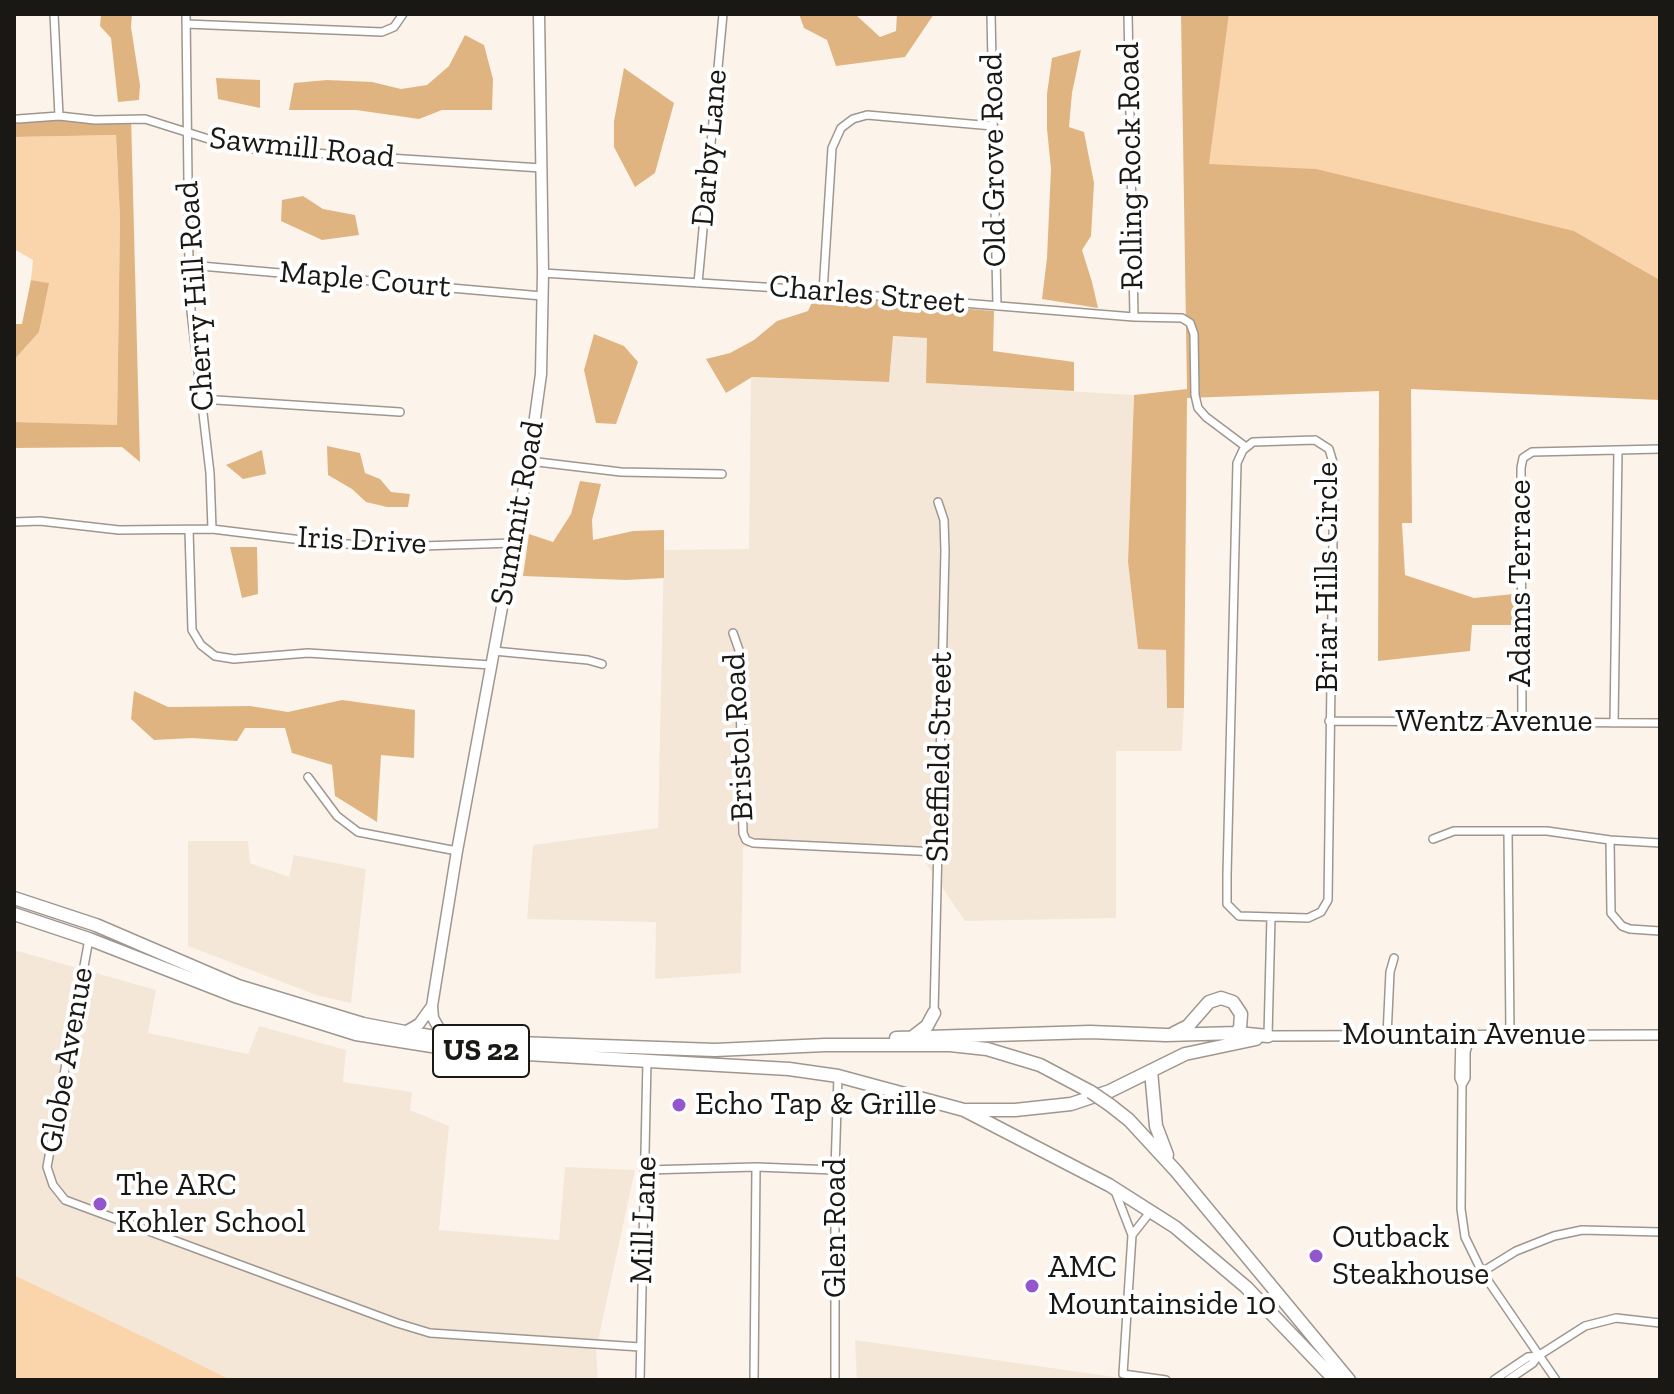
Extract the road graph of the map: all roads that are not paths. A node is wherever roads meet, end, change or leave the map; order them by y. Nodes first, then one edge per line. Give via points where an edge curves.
1 (54, 14) edge
2 (186, 14) edge
3 (403, 14) edge
4 (539, 14) edge
5 (723, 14) edge
6 (991, 14) edge
7 (1128, 14) edge
8 (186, 24) junction
9 (59, 116) junction
10 (18, 119) dead end
11 (993, 126) junction
12 (187, 134) junction
13 (541, 168) junction
14 (189, 265) junction
15 (543, 273) junction
16 (698, 283) junction
17 (823, 292) junction
18 (542, 296) junction
19 (997, 306) junction
20 (1134, 317) junction
21 (201, 399) junction
22 (400, 412) dead end
23 (1246, 447) junction
24 (1660, 449) edge
25 (1618, 450) junction
26 (529, 461) junction
27 (722, 474) dead end
28 (938, 502) dead end
29 (14, 522) edge
30 (212, 529) junction
31 (189, 530) junction
32 (513, 543) junction
33 (733, 633) dead end
34 (494, 651) junction
35 (602, 664) dead end
36 (491, 665) junction
37 (1329, 721) junction
38 (1522, 723) junction
39 (1614, 723) junction
40 (1660, 723) edge
41 (308, 777) dead end
42 (1508, 831) junction
43 (1433, 839) dead end
44 (1610, 840) junction
45 (1660, 843) edge
46 (457, 851) junction
47 (938, 852) junction
48 (14, 898) edge
49 (14, 914) edge
50 (1271, 917) junction
51 (1660, 931) edge
52 (89, 939) junction
53 (1394, 958) dead end
54 (432, 1006) junction
55 (934, 1013) junction
56 (405, 1032) junction
57 (1237, 1033) junction
58 (952, 1034) junction
59 (1510, 1034) junction
60 (1166, 1035) junction
61 (1460, 1035) junction
62 (1471, 1035) junction
63 (1660, 1035) edge
64 (914, 1036) junction
65 (1268, 1036) junction
66 (1387, 1036) junction
67 (445, 1039) junction
68 (825, 1045) junction
69 (1185, 1054) junction
70 (647, 1061) junction
71 (1151, 1071) junction
72 (838, 1076) junction
73 (1462, 1085) junction
74 (964, 1110) junction
75 (756, 1167) junction
76 (646, 1170) junction
77 (835, 1170) junction
78 (1176, 1171) junction
79 (1113, 1188) junction
80 (1151, 1211) junction
81 (1660, 1232) edge
82 (1132, 1235) junction
83 (1482, 1272) junction
84 (1660, 1323) edge
85 (640, 1347) junction
86 (1538, 1356) junction
87 (640, 1380) edge
88 (754, 1380) edge
89 (835, 1380) edge
90 (1166, 1380) edge
91 (1335, 1380) edge
92 (1349, 1380) edge
93 (1494, 1380) edge
94 (1508, 1380) edge
95 (1556, 1380) edge

1 - 9 street
2 - 8 street, Cherry Hill Road
3 - 8 street via 394,27 382,32
4 - 13 main road, Summit Road
5 - 16 street, Darby Lane
6 - 11 street, Old Grove Road
7 - 20 street, Rolling Rock Road
8 - 12 street, Cherry Hill Road
9 - 10 street, Sawmill Road
9 - 12 street, Sawmill Road via 145,119
11 - 17 street via 867,115 841,128 832,148
11 - 19 street, Old Grove Road
12 - 13 street, Sawmill Road via 237,148
12 - 14 street, Cherry Hill Road
13 - 15 main road, Summit Road
14 - 18 street, Maple Court
14 - 21 street, Cherry Hill Road
15 - 16 street, Charles Street
15 - 18 main road, Summit Road
16 - 17 street, Charles Street
17 - 19 street, Charles Street
18 - 26 main road, Summit Road via 541,374
19 - 20 street, Charles Street
20 - 23 street, Charles Street via 1182,318 1190,323 1198,408
21 - 22 street
21 - 30 street, Cherry Hill Road
23 - 37 street, Briar Hills Circle via 1261,441 1315,440 1332,454
23 - 50 street, Briar Hills Circle via 1237,463 1227,898 1239,916
24 - 25 street
25 - 38 street, Adams Terrace via 1537,452 1521,464
25 - 39 street
26 - 27 street via 621,472
26 - 32 main road, Summit Road
28 - 47 street, Sheffield Street via 945,551
29 - 31 street, Iris Drive
30 - 31 street, Iris Drive
30 - 32 street, Iris Drive via 391,547
31 - 36 street via 191,622 201,645 215,656 308,653
32 - 34 main road, Summit Road
33 - 47 street, Bristol Road via 739,650 746,840
34 - 35 street
34 - 36 main road, Summit Road
36 - 46 main road, Summit Road
37 - 38 street, Wentz Avenue
37 - 50 street, Briar Hills Circle via 1328,900 1315,916
38 - 39 street, Wentz Avenue
39 - 40 street, Wentz Avenue
41 - 46 street via 337,816 358,832
42 - 43 street via 1454,831
42 - 44 street
42 - 59 street
44 - 45 street
44 - 51 street via 1611,913 1630,929
46 - 54 main road, Summit Road
47 - 55 street, Sheffield Street
48 - 56 highway, US 22 via 96,925 238,986
49 - 52 highway, US 22
50 - 65 street
52 - 70 highway, US 22 via 235,996 356,1034 457,1050
52 - 85 street, Globe Avenue via 47,1167 65,1200 430,1333
53 - 66 street
54 - 56 main road
54 - 67 main road
55 - 58 highway
55 - 64 highway
56 - 67 highway, US 22
57 - 60 highway
57 - 60 highway via 1242,1024 1239,1010 1217,998 1181,1031
57 - 65 highway
57 - 69 highway
58 - 60 highway
58 - 64 highway
59 - 62 street, Mountain Avenue
59 - 63 street, Mountain Avenue
61 - 62 street, Mountain Avenue
61 - 66 street, Mountain Avenue
61 - 73 street
62 - 73 street
64 - 68 highway
65 - 66 street, Mountain Avenue
65 - 69 highway
67 - 68 highway, US 22 via 715,1050
68 - 78 highway, US 22, bridge via 950,1045 987,1049 1040,1065 1110,1105
69 - 71 highway
70 - 72 highway, US 22
70 - 76 street, Mill Lane
71 - 74 highway via 1071,1104
71 - 78 highway via 1156,1126
72 - 74 highway, US 22
72 - 77 street, Glen Road
73 - 83 street via 1461,1209 1465,1237
74 - 79 highway, US 22
75 - 76 street
75 - 77 street
75 - 88 street
76 - 85 street, Mill Lane
77 - 89 street, Glen Road
78 - 92 highway, US 22
79 - 80 highway, US 22
79 - 82 street
80 - 82 street
80 - 91 highway, US 22 via 1246,1287
81 - 83 street via 1582,1230 1554,1236
82 - 90 street via 1123,1374
83 - 86 street
84 - 86 street via 1602,1320
85 - 87 street, Mill Lane
86 - 93 street
86 - 94 street
86 - 95 street

